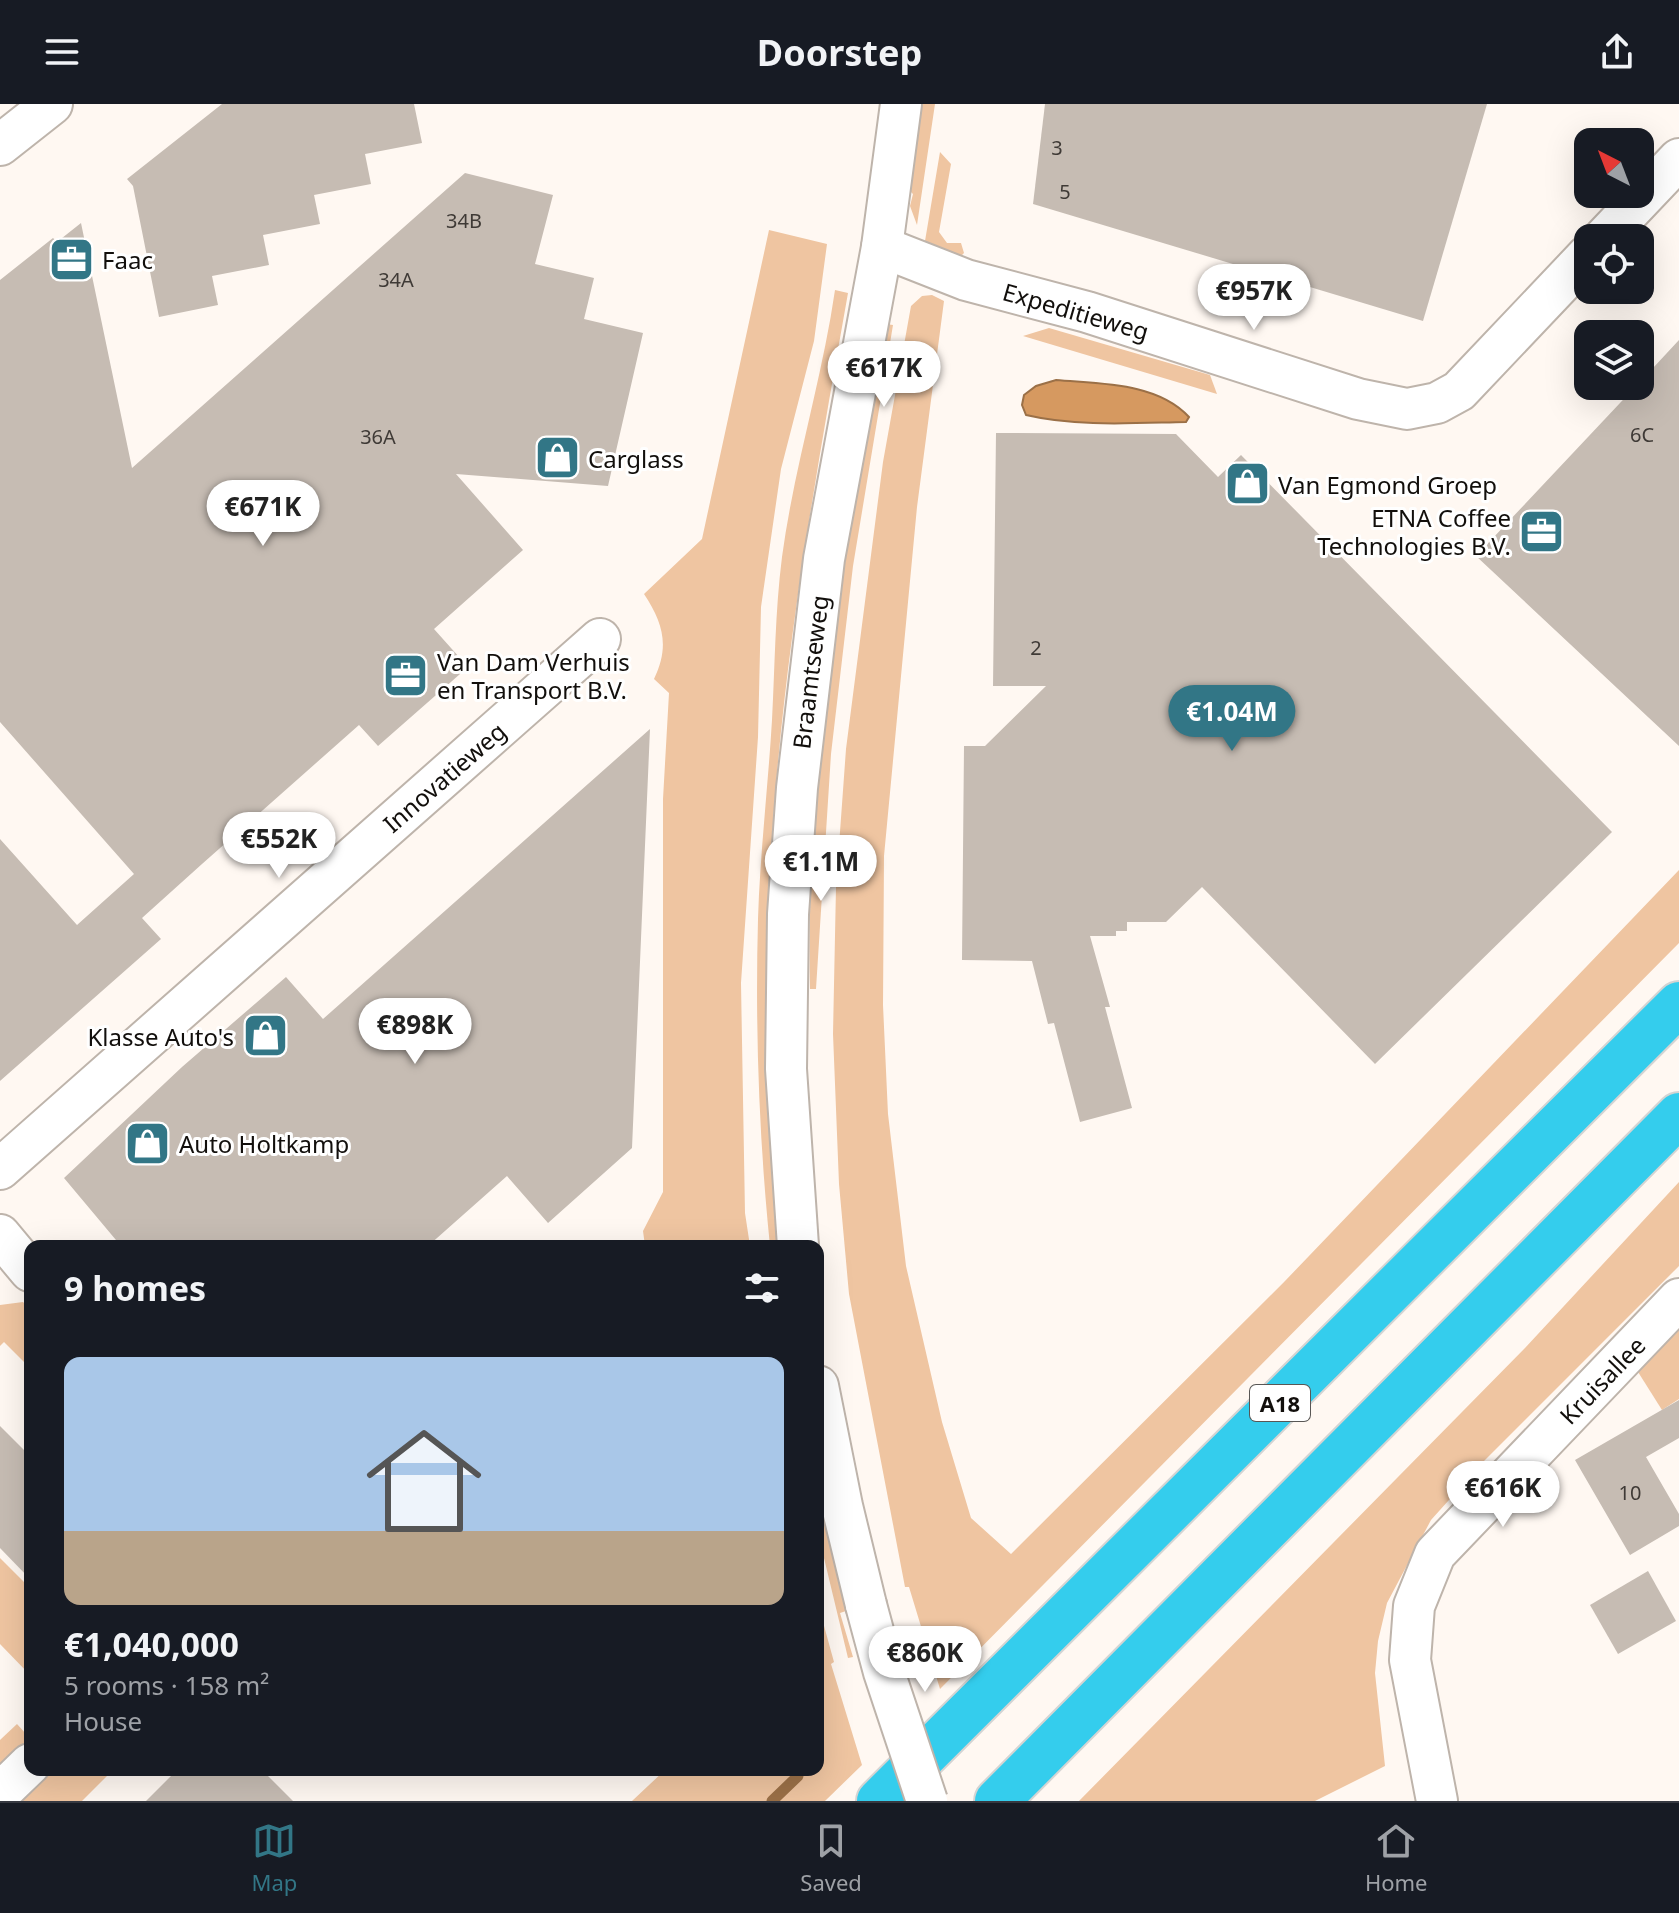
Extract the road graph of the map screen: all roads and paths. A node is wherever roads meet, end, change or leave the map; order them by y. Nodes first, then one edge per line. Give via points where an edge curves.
1 (52, 104) edge
2 (901, 104) edge
3 (0, 145) edge
4 (1679, 159) edge
5 (1617, 224) edge
6 (882, 247) junction
7 (1574, 270) edge
8 (600, 639) dead end
9 (1679, 1004) edge
10 (1679, 1115) edge
11 (0, 1169) edge
12 (0, 1235) edge
13 (798, 1240) edge
14 (24, 1264) edge
15 (1679, 1299) edge
16 (824, 1416) edge
17 (1030, 1767) junction
18 (24, 1770) edge
19 (0, 1793) edge
20 (879, 1801) edge
21 (927, 1801) edge
22 (997, 1801) edge
23 (1003, 1801) edge
24 (1437, 1801) edge

1 - 3 street
2 - 6 street, Braamtseweg
4 - 5 street
6 - 7 street, Expeditieweg via 966,280 1087,312 1358,399 1407,409 1437,403 1459,391
6 - 13 street, Braamtseweg via 824,559 797,788 788,914 786,1069
8 - 11 street, Innovatieweg
9 - 20 highway, A18
10 - 17 highway
12 - 14 street
15 - 24 street, Kruisallee via 1435,1554 1414,1606 1410,1660
16 - 21 street, bridge via 866,1605
17 - 22 highway
17 - 23 highway
18 - 19 street

